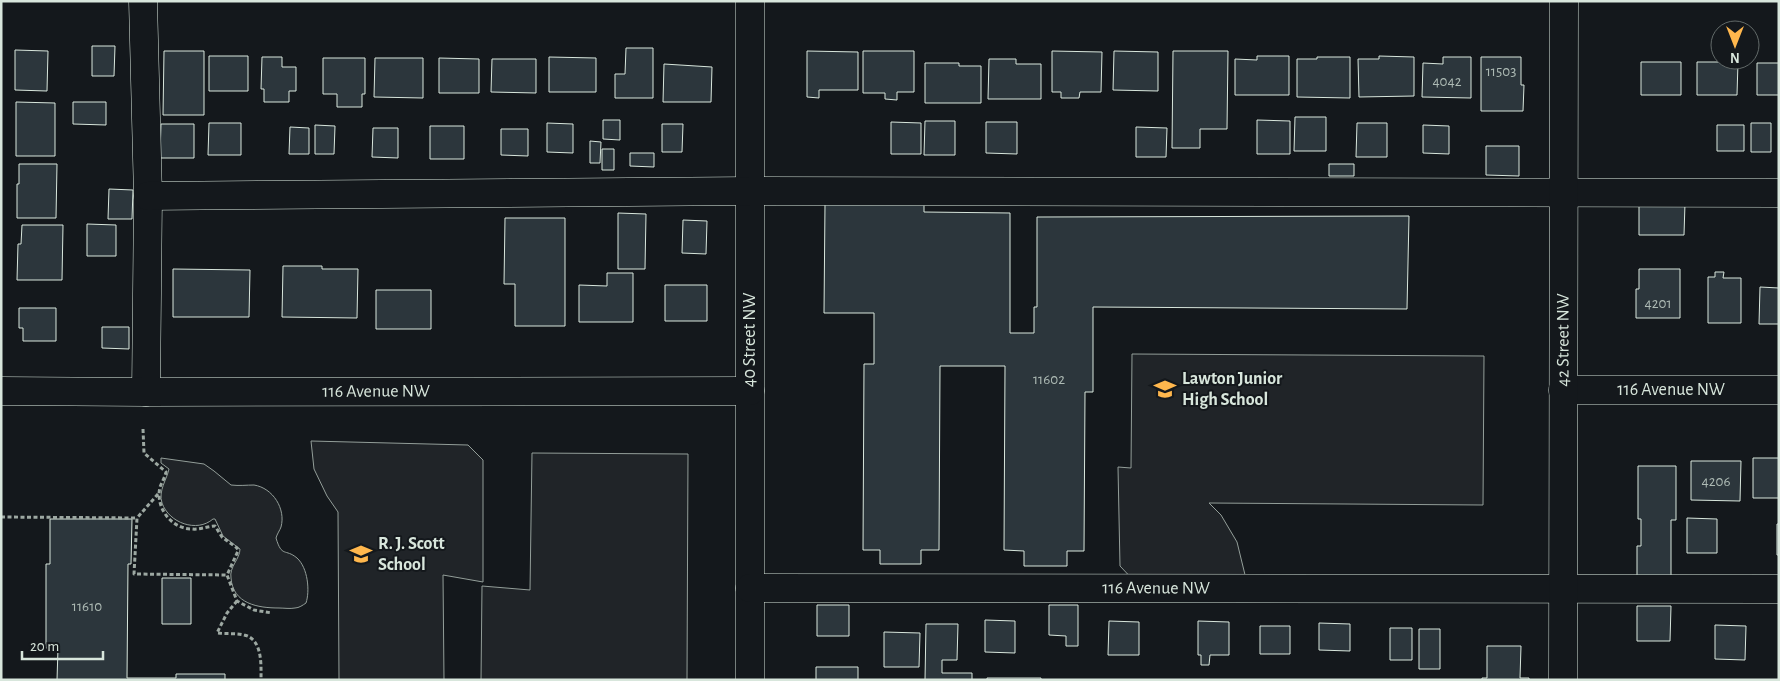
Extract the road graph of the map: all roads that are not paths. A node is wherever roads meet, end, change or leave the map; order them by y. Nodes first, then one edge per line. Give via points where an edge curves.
1 (144, 1) edge
2 (750, 1) edge
3 (1564, 1) edge
4 (750, 191) junction
5 (1779, 193) edge
6 (1564, 194) junction
7 (148, 196) junction
8 (1563, 390) junction
9 (1779, 390) edge
10 (1, 391) edge
11 (750, 391) junction
12 (146, 392) junction
13 (750, 588) junction
14 (1779, 589) edge
15 (1563, 590) junction
16 (750, 680) edge
17 (1563, 680) edge

1 - 7 street
2 - 4 street, 40 Street NW
3 - 6 street, 42 Street NW
4 - 6 street
4 - 7 street
4 - 11 street, 40 Street NW
5 - 6 street
6 - 8 street, 42 Street NW
7 - 12 street
8 - 9 street, 116 Avenue NW
8 - 15 street, 42 Street NW
10 - 12 street, 116 Avenue NW
11 - 12 street, 116 Avenue NW
11 - 13 street, 40 Street NW
13 - 15 street, 116 Avenue NW
13 - 16 street, 40 Street NW
14 - 15 street, 116 Avenue NW
15 - 17 street, 42 Street NW

